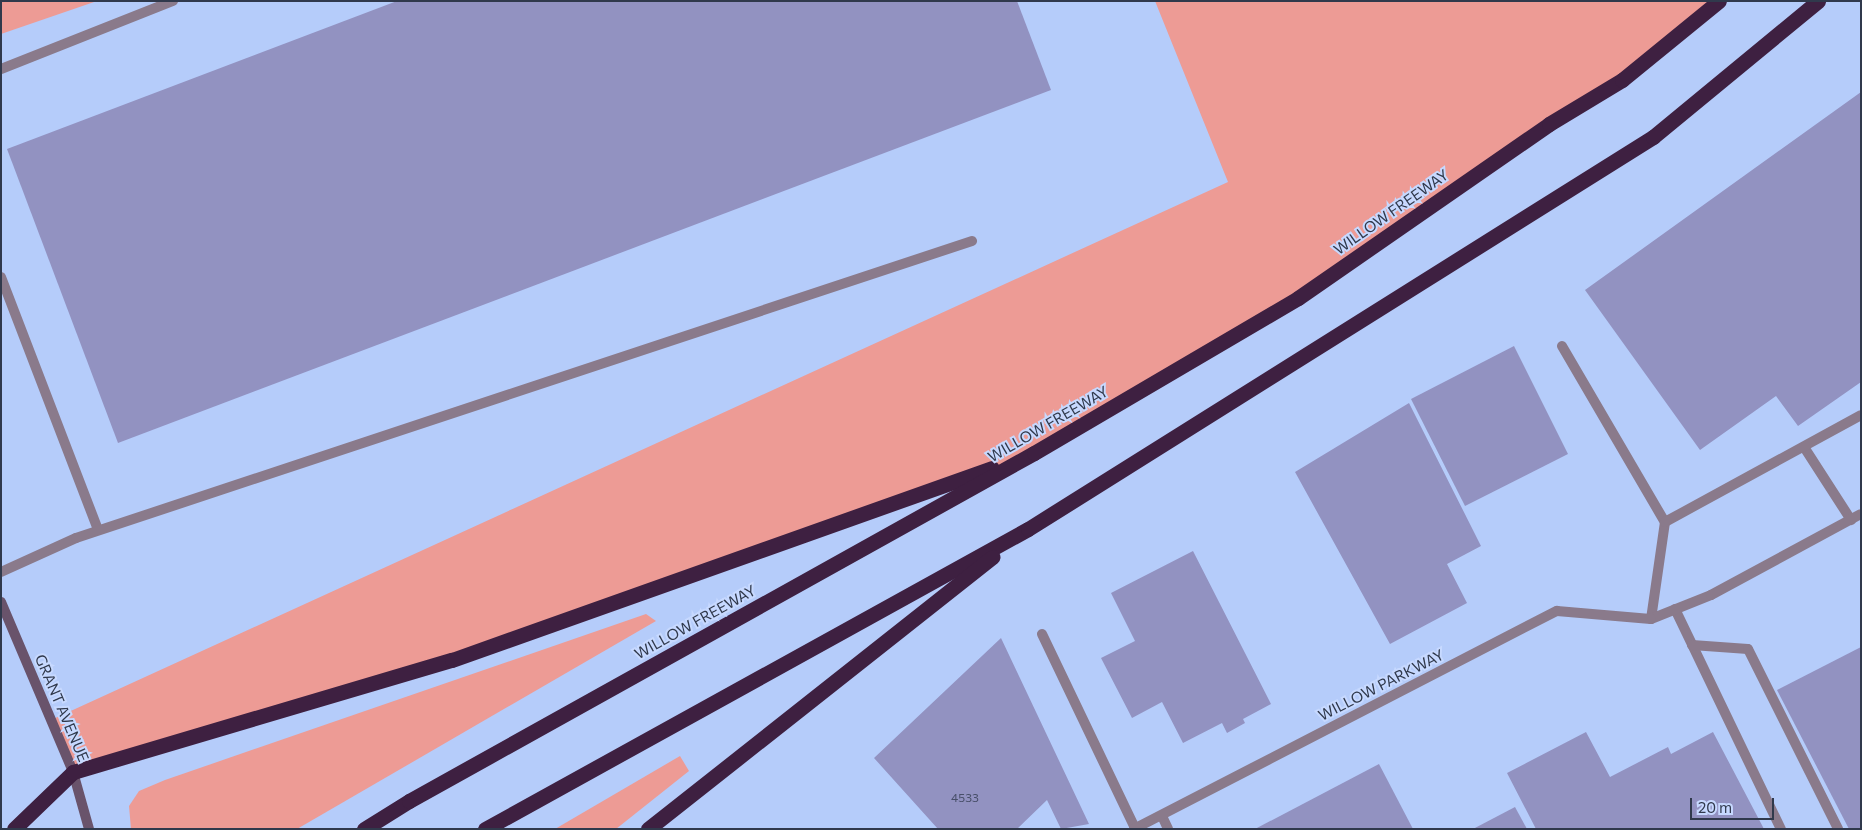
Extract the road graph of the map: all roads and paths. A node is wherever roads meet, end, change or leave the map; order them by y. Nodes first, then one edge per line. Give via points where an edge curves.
1 (174, 1) edge
2 (1719, 1) edge
3 (1818, 1) edge
4 (1, 69) edge
5 (972, 241) dead end
6 (1, 277) edge
7 (1562, 346) dead end
8 (1861, 415) edge
9 (1804, 447) junction
10 (1034, 453) junction
11 (1861, 514) edge
12 (1851, 520) junction
13 (1665, 522) junction
14 (1028, 528) junction
15 (98, 530) junction
16 (1, 572) edge
17 (1, 602) edge
18 (1675, 610) junction
19 (1651, 619) junction
20 (1042, 634) dead end
21 (1692, 645) junction
22 (73, 772) junction
23 (1162, 816) junction
24 (14, 829) edge
25 (89, 829) edge
26 (364, 829) edge
27 (485, 829) edge
28 (648, 829) edge
29 (1135, 829) edge
30 (1168, 829) edge
31 (1781, 829) edge
32 (1838, 829) edge

1 - 4 street
2 - 10 highway, WILLOW FREEWAY via 1622,80 1549,124 1298,298
3 - 14 highway via 1653,137
5 - 15 street
6 - 15 street
7 - 13 street
8 - 9 street
9 - 12 street
9 - 13 street
10 - 22 highway via 452,660
10 - 26 highway, WILLOW FREEWAY
11 - 12 street
12 - 18 street via 1711,595
13 - 19 street
14 - 27 highway
14 - 28 highway
15 - 16 street
17 - 22 street, GRANT AVENUE
18 - 19 street
18 - 21 street
19 - 23 street, WILLOW PARKWAY via 1557,611
20 - 29 street
21 - 31 street
21 - 32 street via 1748,649
22 - 24 highway
22 - 25 street, GRANT AVENUE
23 - 29 street, WILLOW PARKWAY
23 - 30 street

